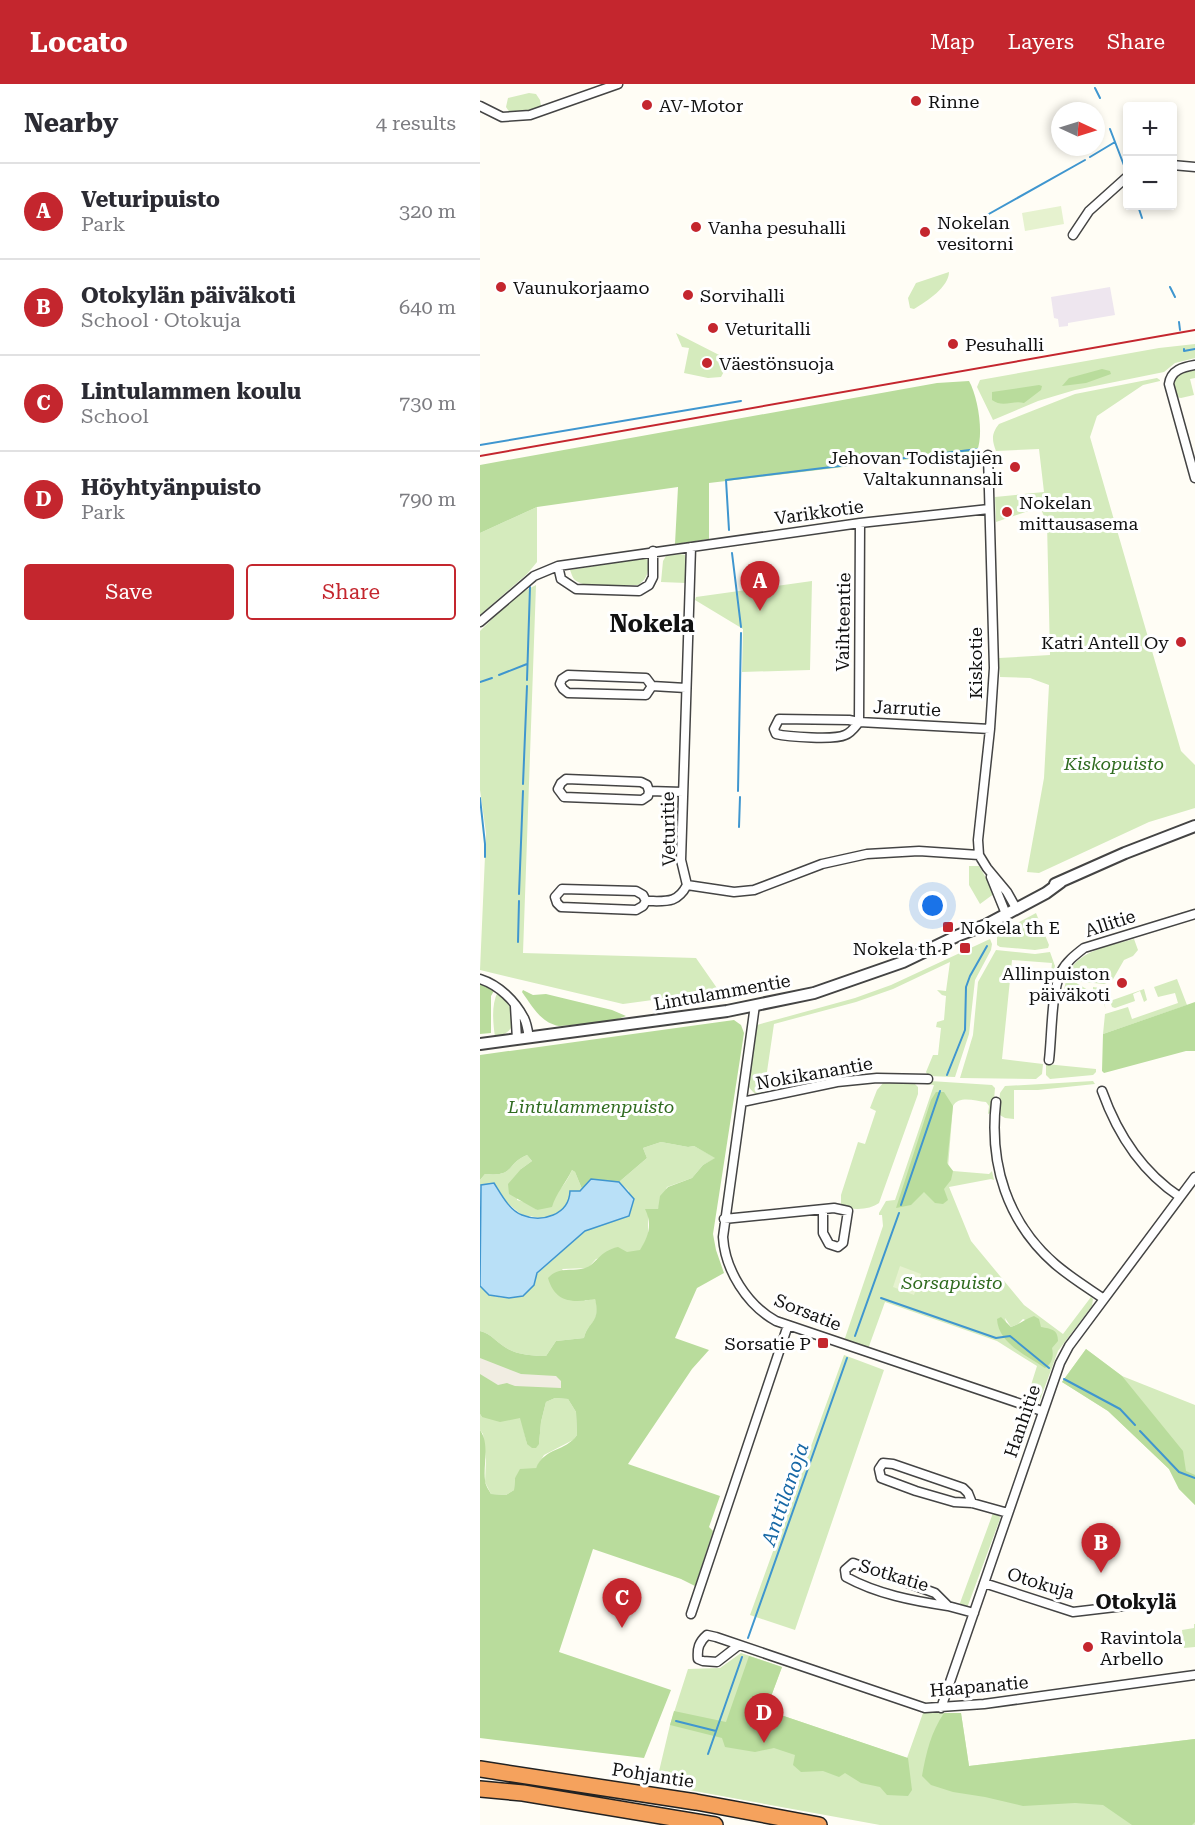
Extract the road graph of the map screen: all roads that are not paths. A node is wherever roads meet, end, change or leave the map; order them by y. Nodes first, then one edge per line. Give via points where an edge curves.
1 (618, 84) edge
2 (480, 106) edge
3 (1177, 165) edge
4 (1195, 167) edge
5 (1123, 181) edge
6 (1073, 235) dead end
7 (1195, 365) edge
8 (988, 455) dead end
9 (1195, 478) edge
10 (989, 509) junction
11 (860, 523) junction
12 (691, 547) junction
13 (653, 551) junction
14 (558, 566) junction
15 (480, 622) edge
16 (652, 686) junction
17 (686, 688) junction
18 (859, 722) junction
19 (990, 729) junction
20 (650, 791) junction
21 (683, 792) junction
22 (1195, 826) edge
23 (979, 855) junction
24 (687, 885) junction
25 (646, 901) junction
26 (1010, 908) junction
27 (1195, 914) edge
28 (480, 979) edge
29 (755, 1005) junction
30 (515, 1006) junction
31 (529, 1038) junction
32 (517, 1039) junction
33 (480, 1044) edge
34 (1049, 1060) dead end
35 (928, 1079) dead end
36 (1102, 1091) dead end
37 (742, 1102) junction
38 (996, 1102) dead end
39 (1195, 1177) edge
40 (1179, 1197) junction
41 (823, 1210) junction
42 (724, 1219) junction
43 (1104, 1299) junction
44 (788, 1325) junction
45 (1042, 1412) junction
46 (972, 1503) junction
47 (1008, 1513) junction
48 (984, 1583) junction
49 (948, 1606) junction
50 (1124, 1606) dead end
51 (974, 1613) junction
52 (691, 1614) dead end
53 (739, 1645) junction
54 (1195, 1675) edge
55 (941, 1708) junction
56 (480, 1768) edge
57 (480, 1789) edge
58 (715, 1825) edge
59 (819, 1825) edge

1 - 2 street via 530,115 502,117
3 - 4 street
5 - 6 street via 1089,211
7 - 9 street via 1178,369 1170,378 1170,392
8 - 10 street, Kiskotie
10 - 11 street, Varikkotie
10 - 19 street, Kiskotie via 994,668
11 - 12 street, Varikkotie
11 - 18 street, Vaihteentie
12 - 13 street, Varikkotie
12 - 17 street, Veturitie
13 - 14 street, Varikkotie
13 - 14 street via 653,577 639,591 576,589 561,579
14 - 15 street, Varikkotie via 534,576
16 - 16 street via 646,695 635,695 568,693 560,684 568,675 646,678
16 - 17 street
17 - 21 street, Veturitie
18 - 18 street, Jarrutie via 779,719 774,729 776,734 786,736 843,737
18 - 19 street, Jarrutie
19 - 23 street, Kiskotie
20 - 20 street via 642,800 564,797 558,789 566,779 641,782
20 - 21 street
21 - 24 street, Veturitie via 681,860
22 - 26 street, Lintulammentie via 1029,894
23 - 24 street, Veturitie via 919,851 867,854 822,864 754,890 734,892
23 - 26 street via 1007,892
24 - 25 street via 675,899
25 - 25 street via 636,910 561,907 555,897 562,889 636,891
26 - 29 street, Lintulammentie via 903,962 864,977 814,993
27 - 34 street, Allitie via 1084,948 1071,958 1057,986
28 - 30 street via 498,988
29 - 31 street, Lintulammentie
29 - 37 street, Sorsatie
30 - 31 street via 526,1020
30 - 32 street
31 - 32 street, Lintulammentie
32 - 33 street, Lintulammentie
35 - 37 street, Nokikanantie via 837,1082
36 - 40 street via 1110,1113 1144,1166
37 - 42 street, Sorsatie
38 - 43 street via 997,1168 1016,1218 1055,1264
39 - 40 street, Hanhitie
40 - 43 street, Hanhitie
41 - 41 street via 823,1233 829,1244 838,1247 843,1243 848,1211
41 - 42 street
42 - 44 street, Sorsatie via 724,1249 748,1298 761,1311
43 - 45 street, Hanhitie via 1069,1346
44 - 45 street, Sorsatie
44 - 52 street
45 - 47 street, Hanhitie
46 - 46 street via 916,1491 881,1478 879,1469 883,1463 893,1464 963,1488
46 - 47 street
47 - 48 street, Hanhitie
48 - 50 street, Otokuja via 1073,1612
48 - 51 street, Hanhitie
49 - 49 street, Sotkatie via 935,1593 853,1563 844,1570 846,1578 855,1582 910,1600
49 - 51 street, Sotkatie
51 - 55 street, Hanhitie
53 - 53 street, Haapanatie via 707,1635 698,1650 699,1659 717,1662
53 - 55 street, Haapanatie via 917,1706
54 - 55 street, Haapanatie
56 - 59 highway, Pohjantie
57 - 58 highway

